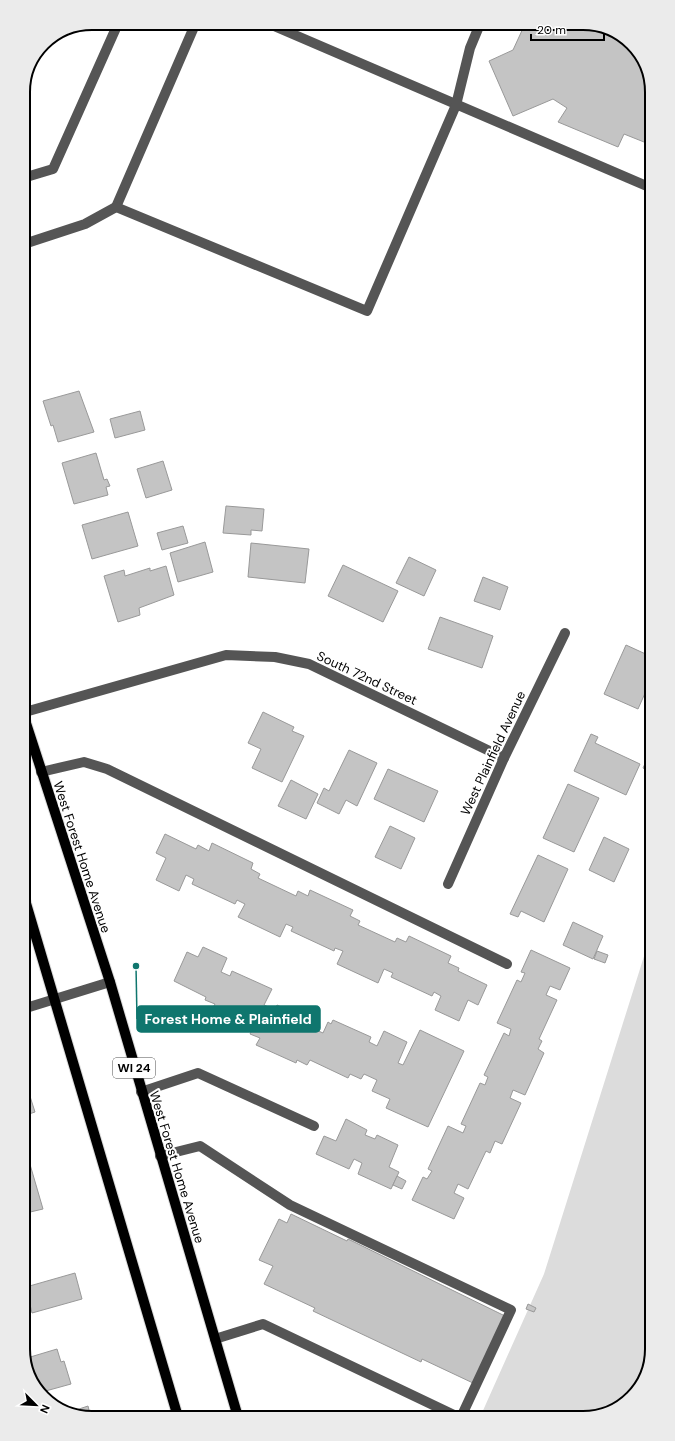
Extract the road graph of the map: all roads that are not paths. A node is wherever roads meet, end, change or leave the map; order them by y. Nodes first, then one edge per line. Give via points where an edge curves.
1 (115, 30) edge
2 (193, 30) edge
3 (283, 30) edge
4 (478, 30) edge
5 (456, 105) junction
6 (30, 176) edge
7 (645, 185) edge
8 (116, 207) junction
9 (30, 242) edge
10 (564, 633) dead end
11 (30, 711) edge
12 (30, 736) edge
13 (504, 758) junction
14 (41, 772) junction
15 (448, 884) dead end
16 (30, 916) edge
17 (507, 964) dead end
18 (110, 982) junction
19 (56, 1000) junction
20 (30, 1007) edge
21 (141, 1092) junction
22 (314, 1126) dead end
23 (160, 1156) junction
24 (215, 1339) junction
25 (176, 1411) edge
26 (236, 1411) edge
27 (446, 1411) edge
28 (464, 1411) edge

1 - 6 street via 53,169
2 - 8 street
3 - 5 street
4 - 5 street via 470,48
5 - 7 street
5 - 8 street via 368,311
8 - 9 street via 85,224
10 - 13 street, West Plainfield Avenue
11 - 13 street, South 72nd Street via 226,656 275,657 309,664
12 - 14 main road, West Forest Home Avenue / WI 24
13 - 15 street, West Plainfield Avenue
14 - 17 street via 84,762 107,769
14 - 18 main road, West Forest Home Avenue / WI 24
16 - 19 main road
18 - 19 street
18 - 21 main road, West Forest Home Avenue / WI 24
19 - 20 street
19 - 25 main road
21 - 22 street via 198,1073
21 - 23 main road, West Forest Home Avenue / WI 24
23 - 24 main road, West Forest Home Avenue / WI 24
23 - 28 street via 200,1146 290,1205 511,1310
24 - 26 main road, West Forest Home Avenue / WI 24
24 - 27 street via 264,1324

